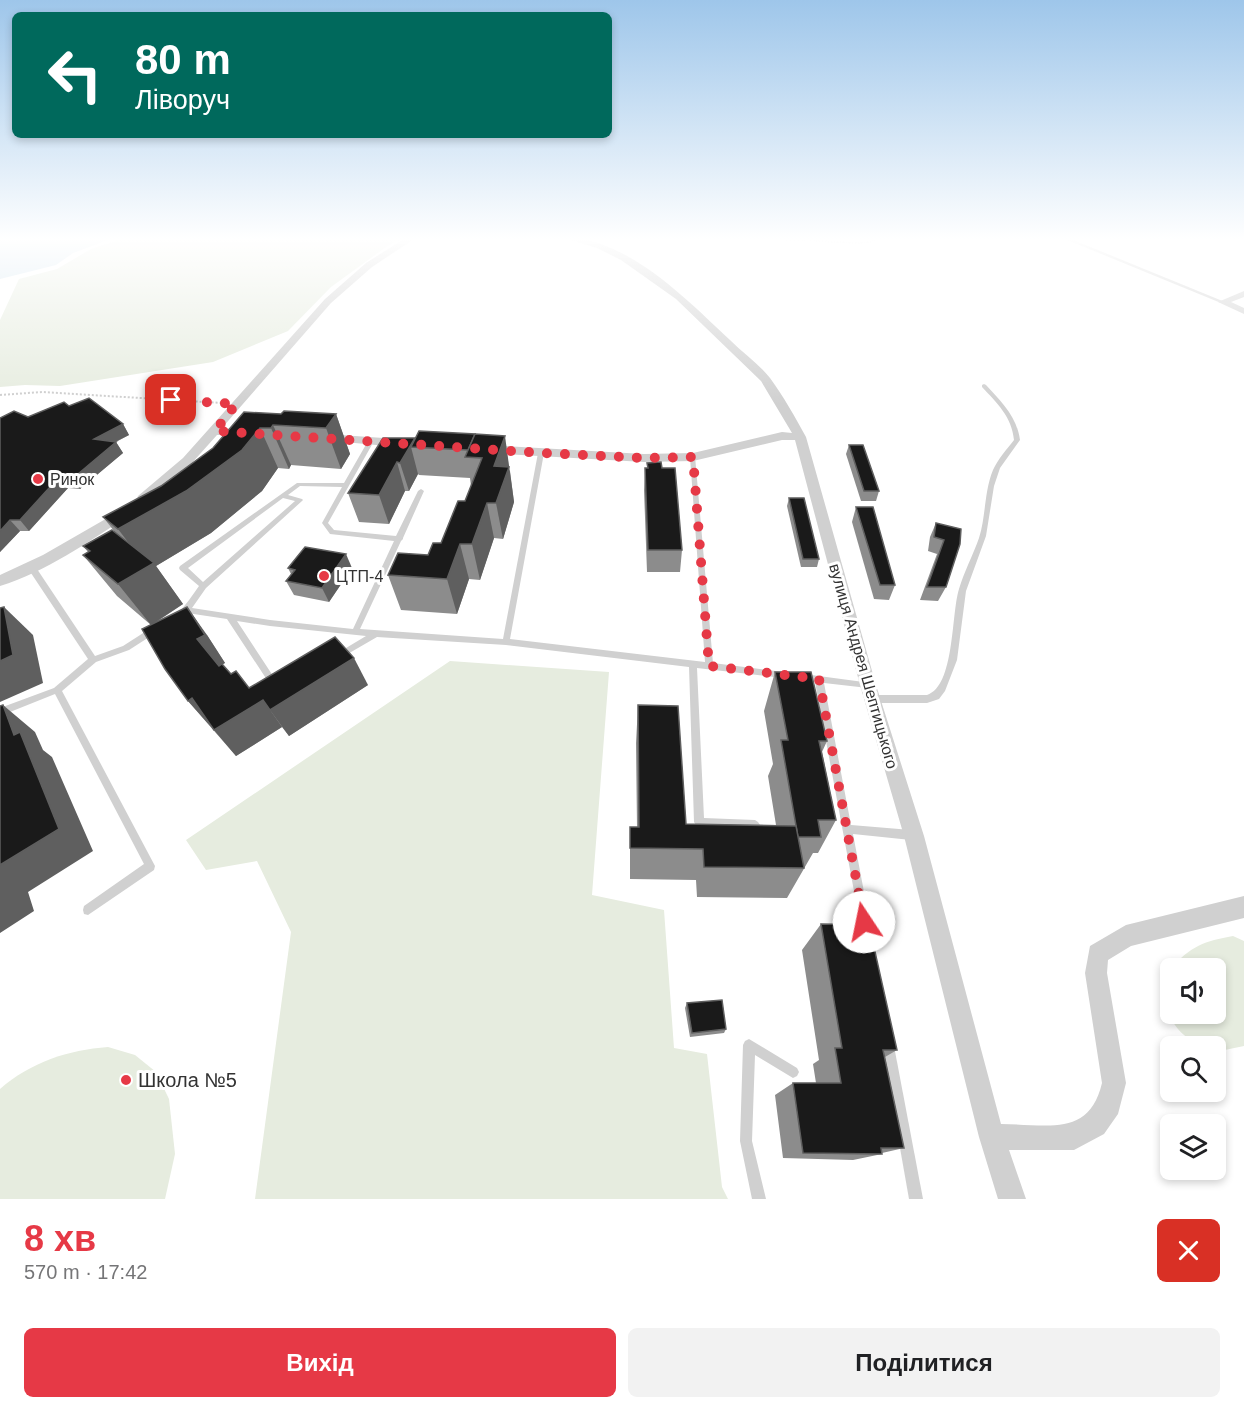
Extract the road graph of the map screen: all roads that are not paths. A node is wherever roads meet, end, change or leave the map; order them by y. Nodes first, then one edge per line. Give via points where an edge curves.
1 (337, 293) edge
2 (673, 293) edge
3 (1201, 293) edge
4 (1244, 294) edge
5 (1223, 302) junction
6 (1244, 311) edge
7 (984, 386) dead end
8 (215, 431) junction
9 (263, 434) edge
10 (317, 437) edge
11 (800, 438) junction
12 (371, 441) junction
13 (416, 444) edge
14 (473, 448) edge
15 (542, 453) junction
16 (693, 457) junction
17 (346, 485) junction
18 (421, 491) dead end
19 (282, 496) junction
20 (400, 539) junction
21 (32, 568) junction
22 (0, 581) edge
23 (203, 586) junction
24 (186, 610) junction
25 (176, 616) edge
26 (230, 617) junction
27 (166, 622) edge
28 (355, 632) junction
29 (376, 633) junction
30 (506, 642) junction
31 (93, 660) junction
32 (328, 663) edge
33 (693, 664) junction
34 (709, 666) junction
35 (819, 679) junction
36 (57, 690) junction
37 (870, 692) junction
38 (279, 693) edge
39 (0, 712) edge
40 (755, 825) edge
41 (847, 829) junction
42 (914, 836) junction
43 (1244, 907) edge
44 (88, 910) dead end
45 (869, 945) edge
46 (886, 1037) edge
47 (793, 1072) dead end
48 (992, 1137) junction
49 (759, 1199) edge
50 (916, 1199) edge
51 (1012, 1199) edge

1 - 8 street
2 - 11 street, вулиця Андрея Шептицького via 765,379
3 - 5 lane
4 - 5 street
5 - 6 street
7 - 37 lane via 1010,417 1017,440 991,486 983,536 962,591 953,660 936,696 927,699
8 - 9 street
8 - 21 street via 164,483 73,546
10 - 12 street
11 - 16 street via 782,436
11 - 37 street, вулиця Андрея Шептицького
12 - 13 street
12 - 17 lane
14 - 15 street
15 - 16 street
15 - 30 lane
16 - 34 lane
17 - 19 lane via 299,484
17 - 20 lane via 326,523 332,532
18 - 20 lane
19 - 23 lane via 300,500
19 - 23 lane via 183,568
20 - 28 lane
21 - 22 street
21 - 31 lane
23 - 24 lane
24 - 25 lane
24 - 26 lane
26 - 28 lane
26 - 38 lane
27 - 31 lane via 126,648
28 - 29 lane
29 - 30 lane
29 - 32 lane
30 - 33 lane
31 - 36 lane
33 - 34 lane
33 - 40 lane via 699,822
34 - 35 lane
35 - 37 lane
35 - 41 lane
36 - 39 lane
36 - 44 lane via 150,866
37 - 42 street, вулиця Андрея Шептицького
41 - 42 lane
41 - 45 lane
42 - 48 street, вулиця Андрея Шептицького
43 - 48 street via 1126,936 1098,954 1096,973 1114,1083 1109,1105 1095,1125 1074,1137
46 - 50 lane
47 - 49 lane via 749,1045 746,1141
48 - 51 street, вулиця Андрея Шептицького

